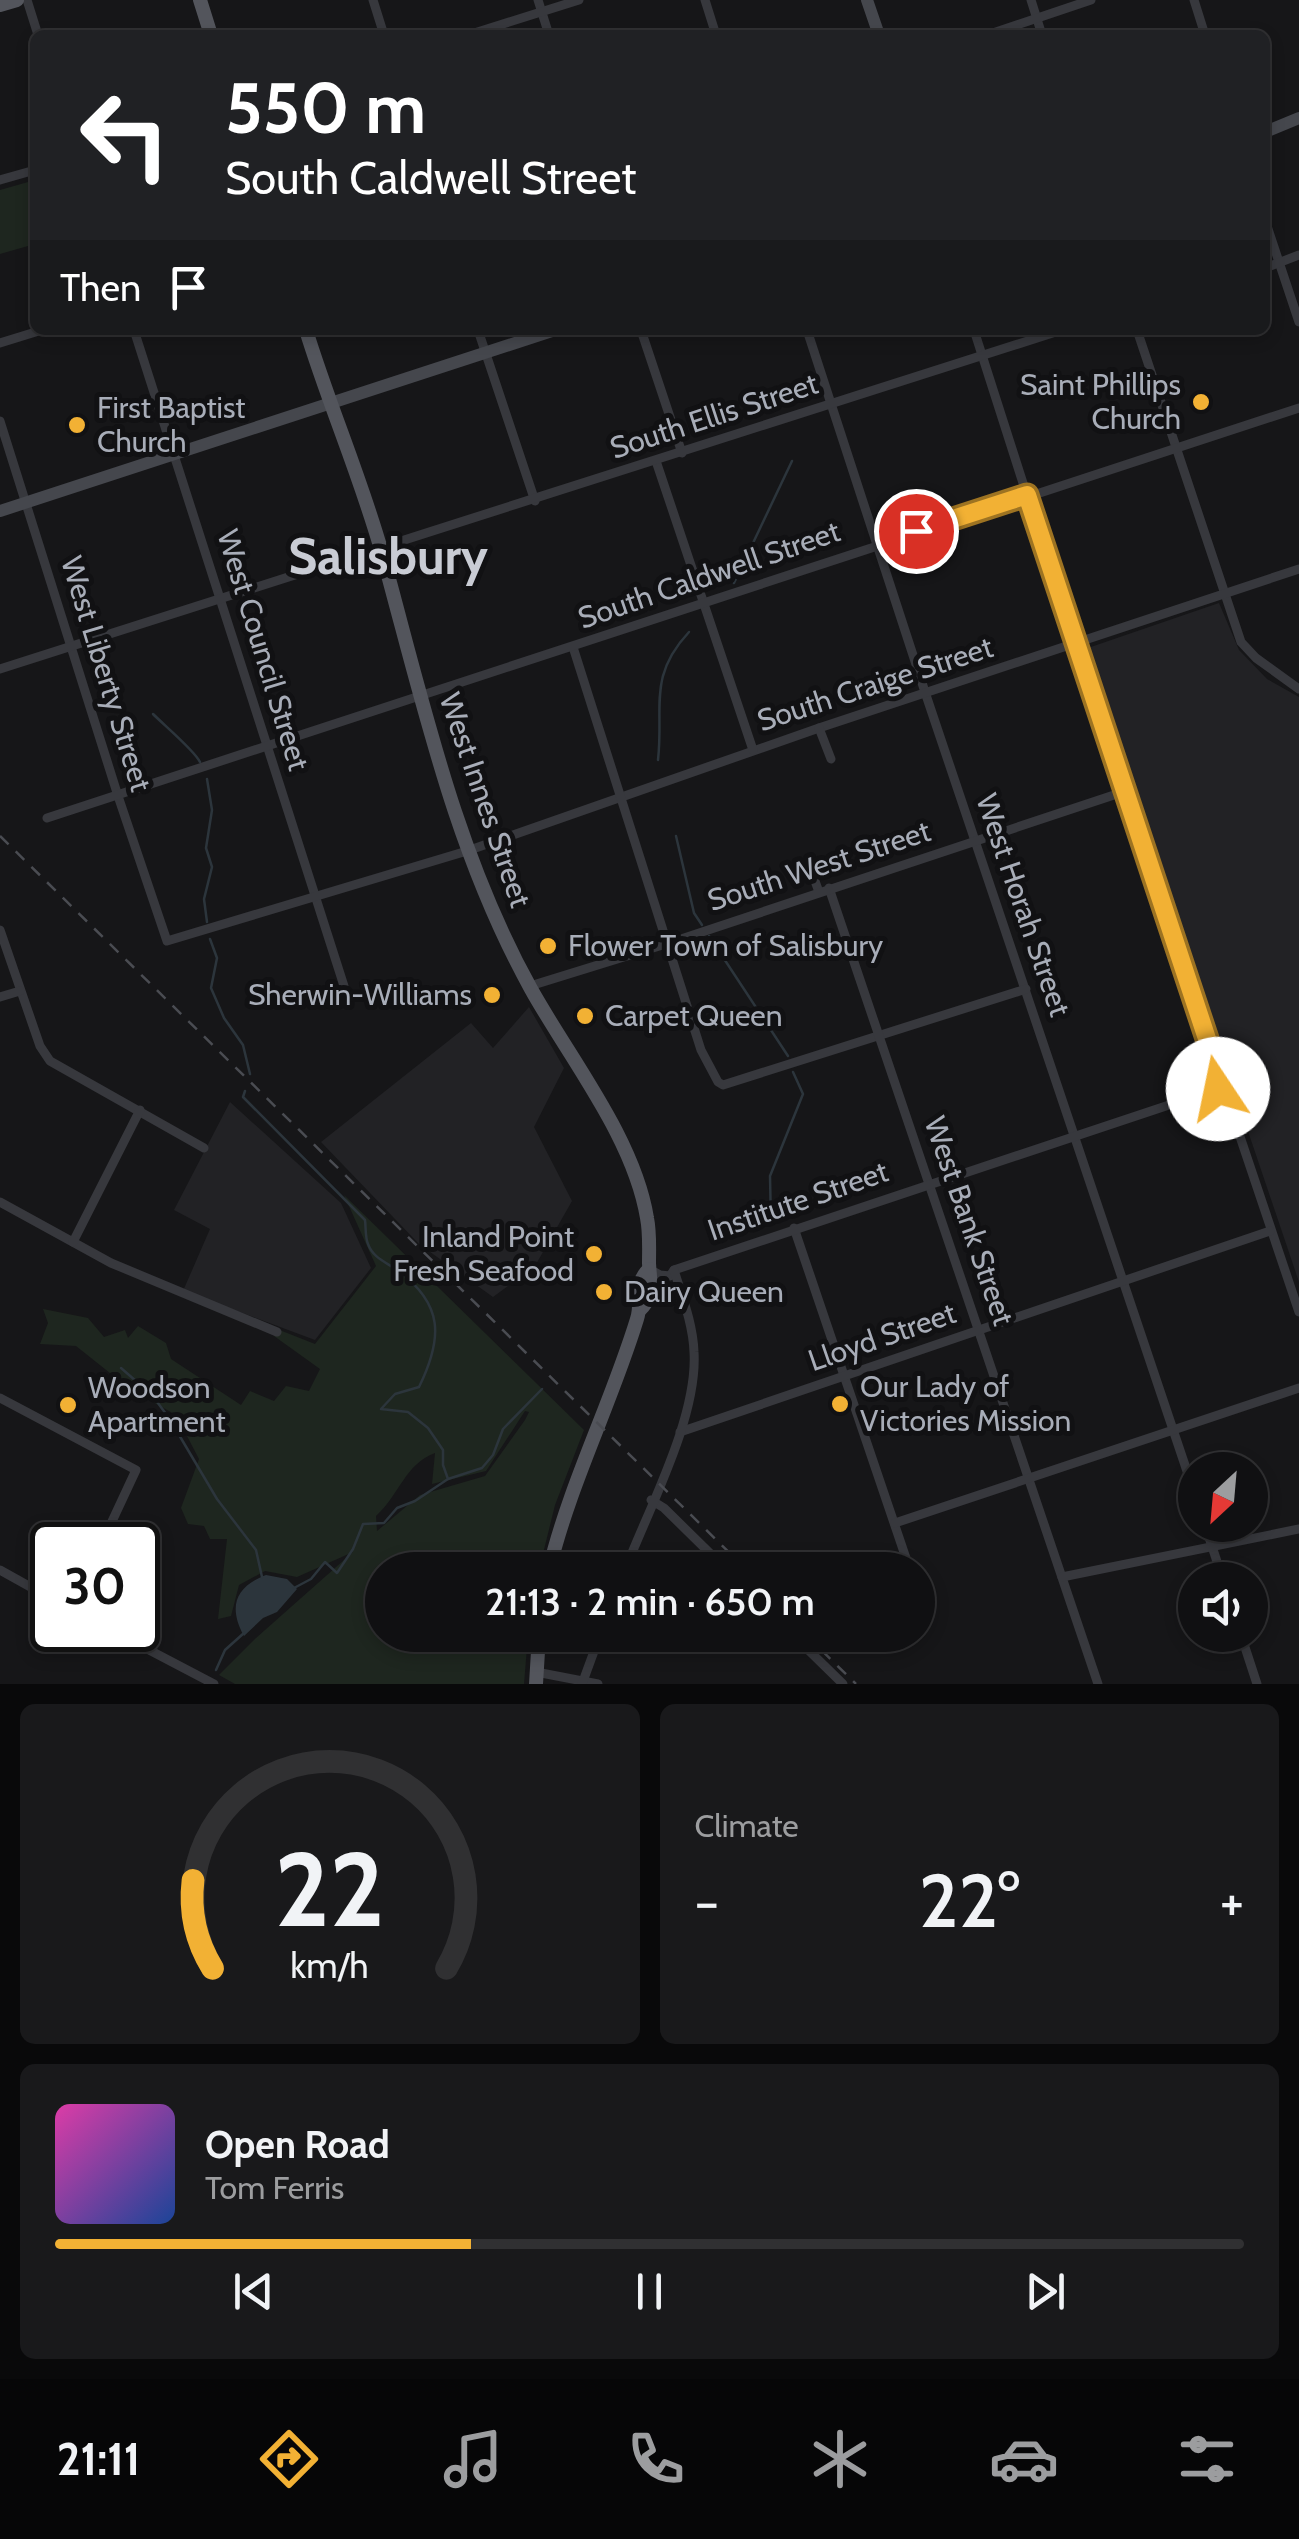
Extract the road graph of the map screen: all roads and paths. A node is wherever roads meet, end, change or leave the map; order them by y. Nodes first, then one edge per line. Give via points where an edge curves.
1 (17, 0) edge
2 (27, 0) edge
3 (200, 0) edge
4 (373, 0) edge
5 (538, 0) edge
6 (579, 0) edge
7 (705, 0) edge
8 (867, 0) edge
9 (1031, 0) edge
10 (1091, 0) edge
11 (1194, 0) edge
12 (0, 6) edge
13 (541, 12) junction
14 (1037, 18) junction
15 (36, 30) edge
16 (209, 30) edge
17 (382, 30) edge
18 (484, 30) edge
19 (547, 30) edge
20 (714, 30) edge
21 (877, 30) edge
22 (1002, 30) edge
23 (1041, 30) edge
24 (1203, 30) edge
25 (1299, 118) edge
26 (1270, 130) edge
27 (30, 171) edge
28 (0, 180) edge
29 (1270, 235) edge
30 (1299, 256) edge
31 (1279, 263) junction
32 (1270, 266) edge
33 (1299, 322) edge
34 (30, 334) edge
35 (136, 335) edge
36 (308, 335) edge
37 (480, 335) edge
38 (539, 335) edge
39 (643, 335) edge
40 (810, 335) edge
41 (976, 335) edge
42 (1046, 335) edge
43 (1138, 335) edge
44 (0, 344) edge
45 (486, 352) junction
46 (982, 355) junction
47 (328, 402) junction
48 (831, 405) junction
49 (1299, 408) edge
50 (0, 421) edge
51 (1175, 447) junction
52 (682, 453) junction
53 (174, 455) junction
54 (656, 461) junction
55 (1027, 495) junction
56 (535, 501) junction
57 (26, 503) junction
58 (0, 511) edge
59 (876, 544) junction
60 (380, 548) junction
61 (1299, 569) edge
62 (1224, 595) junction
63 (221, 598) junction
64 (704, 602) junction
65 (1074, 644) junction
66 (72, 646) junction
67 (573, 647) junction
68 (0, 669) edge
69 (1299, 688) edge
70 (926, 695) junction
71 (420, 698) junction
72 (819, 728) junction
73 (266, 747) junction
74 (752, 750) junction
75 (831, 759) dead end
76 (1124, 792) junction
77 (118, 796) junction
78 (623, 797) junction
79 (47, 818) dead end
80 (976, 841) junction
81 (467, 851) junction
82 (808, 862) dead end
83 (824, 890) junction
84 (314, 895) junction
85 (0, 930) edge
86 (167, 941) joint
87 (669, 943) junction
88 (344, 986) dead end
89 (530, 986) junction
90 (1026, 989) junction
91 (20, 991) junction
92 (0, 998) edge
93 (879, 1034) junction
94 (1223, 1087) junction
95 (140, 1110) junction
96 (1075, 1136) junction
97 (204, 1148) dead end
98 (930, 1184) junction
99 (0, 1202) edge
100 (794, 1228) junction
101 (1270, 1231) junction
102 (73, 1242) junction
103 (650, 1268) junction
104 (674, 1270) junction
105 (1124, 1283) junction
106 (1299, 1312) edge
107 (980, 1330) junction
108 (277, 1332) dead end
109 (846, 1377) junction
110 (1299, 1388) edge
111 (0, 1398) edge
112 (1174, 1430) junction
113 (680, 1432) junction
114 (1181, 1452) edge
115 (1028, 1478) junction
116 (652, 1500) junction
117 (112, 1522) edge
118 (895, 1523) junction
119 (1299, 1529) edge
120 (1211, 1542) edge
121 (1212, 1546) junction
122 (554, 1552) edge
123 (632, 1552) edge
124 (709, 1552) edge
125 (904, 1552) edge
126 (1217, 1562) edge
127 (0, 1570) edge
128 (1062, 1577) junction
129 (30, 1587) edge
130 (153, 1652) edge
131 (538, 1652) edge
132 (593, 1652) edge
133 (809, 1652) edge
134 (1247, 1652) edge
135 (536, 1678) edge
136 (582, 1681) edge
137 (836, 1682) edge
138 (214, 1684) edge
139 (598, 1684) edge
140 (1098, 1684) edge
141 (1258, 1684) edge

1 - 12 main road
2 - 15 street
3 - 16 main road
4 - 17 street
5 - 13 street
6 - 13 street
7 - 20 street
8 - 21 street
9 - 14 street
10 - 14 street
11 - 24 street
13 - 18 street
13 - 19 street
14 - 22 street
14 - 23 street
25 - 26 street
27 - 28 street
29 - 31 street
30 - 31 street
31 - 32 street
31 - 33 street
34 - 44 street
35 - 53 street, West Council Street
36 - 47 main road, West Innes Street
37 - 45 street
38 - 45 street
39 - 52 street
40 - 48 street, West Horah Street
41 - 46 street
42 - 46 street, South Ellis Street
43 - 51 street
45 - 47 street
45 - 56 street
46 - 48 street, South Ellis Street
46 - 55 street
47 - 53 street
47 - 60 main road, West Innes Street
48 - 52 street, South Ellis Street
48 - 59 street, West Horah Street
49 - 51 street, South Caldwell Street
50 - 57 street, West Liberty Street
51 - 55 street, South Caldwell Street
51 - 62 street
52 - 54 street, South Ellis Street
53 - 57 street
53 - 63 street, West Council Street
54 - 56 street, South Ellis Street
54 - 64 street
55 - 59 street, South Caldwell Street
55 - 65 street
56 - 60 street, South Ellis Street
57 - 58 street
57 - 66 street, West Liberty Street
59 - 64 street, South Caldwell Street
59 - 70 street, West Horah Street
60 - 63 street, South Ellis Street
60 - 71 main road, West Innes Street
61 - 62 street, South Craige Street
62 - 65 street, South Craige Street
62 - 69 street via 1241,642
63 - 66 street, South Ellis Street
63 - 73 street, West Council Street
64 - 67 street, South Caldwell Street
64 - 74 street
65 - 70 street, South Craige Street
65 - 76 street
66 - 68 street, South Ellis Street
66 - 77 street, West Liberty Street
67 - 71 street, South Caldwell Street
67 - 78 street
70 - 72 street, South Craige Street
70 - 80 street, West Horah Street
71 - 73 street, South Caldwell Street
71 - 81 main road, West Innes Street
72 - 74 street, South Craige Street
72 - 75 street
73 - 77 street, South Caldwell Street
73 - 84 street, West Council Street
74 - 78 street, South Craige Street
76 - 80 street, South West Street
76 - 94 street
77 - 79 street, South Caldwell Street
77 - 86 street, West Liberty Street
78 - 81 street, South Craige Street
78 - 87 street
80 - 83 street, South West Street
80 - 90 street, West Horah Street
81 - 84 street, South Craige Street
81 - 89 main road, West Innes Street
82 - 83 street, West Bank Street
83 - 87 street, South West Street
83 - 93 street, West Bank Street
84 - 86 street, South Craige Street
84 - 88 street, West Council Street
85 - 91 street
87 - 89 street, South West Street
87 - 93 street via 700,1050 723,1085
89 - 103 main road, West Innes Street via 634,1172 647,1216
90 - 93 street
90 - 96 street, West Horah Street
91 - 92 street
91 - 95 street via 50,1061
93 - 98 street, West Bank Street
94 - 96 street, Institute Street
94 - 101 street
95 - 97 street
95 - 102 street
96 - 98 street, Institute Street
96 - 105 street, West Horah Street
98 - 100 street, Institute Street
98 - 107 street, West Bank Street
99 - 102 street
100 - 104 street, Institute Street
100 - 109 street
101 - 105 street, Lloyd Street
101 - 106 street
102 - 108 street
103 - 104 street, Institute Street via 670,1276
103 - 122 main road, West Innes Street via 640,1281 639,1312
104 - 113 street via 694,1349
105 - 107 street, Lloyd Street
105 - 112 street, West Horah Street
107 - 109 street, Lloyd Street
107 - 115 street, West Bank Street
109 - 113 street, Lloyd Street
109 - 118 street
110 - 112 street
111 - 117 street via 133,1468
112 - 114 street, West Horah Street
112 - 115 street
113 - 116 street
115 - 118 street
115 - 128 street, West Bank Street
116 - 123 street
116 - 124 street
118 - 125 street
119 - 121 street
120 - 121 street
121 - 126 street
121 - 128 street
127 - 129 street
128 - 140 street, West Bank Street
130 - 138 street
131 - 135 main road
132 - 136 street
133 - 137 street
134 - 141 street
135 - 136 street
136 - 139 street

